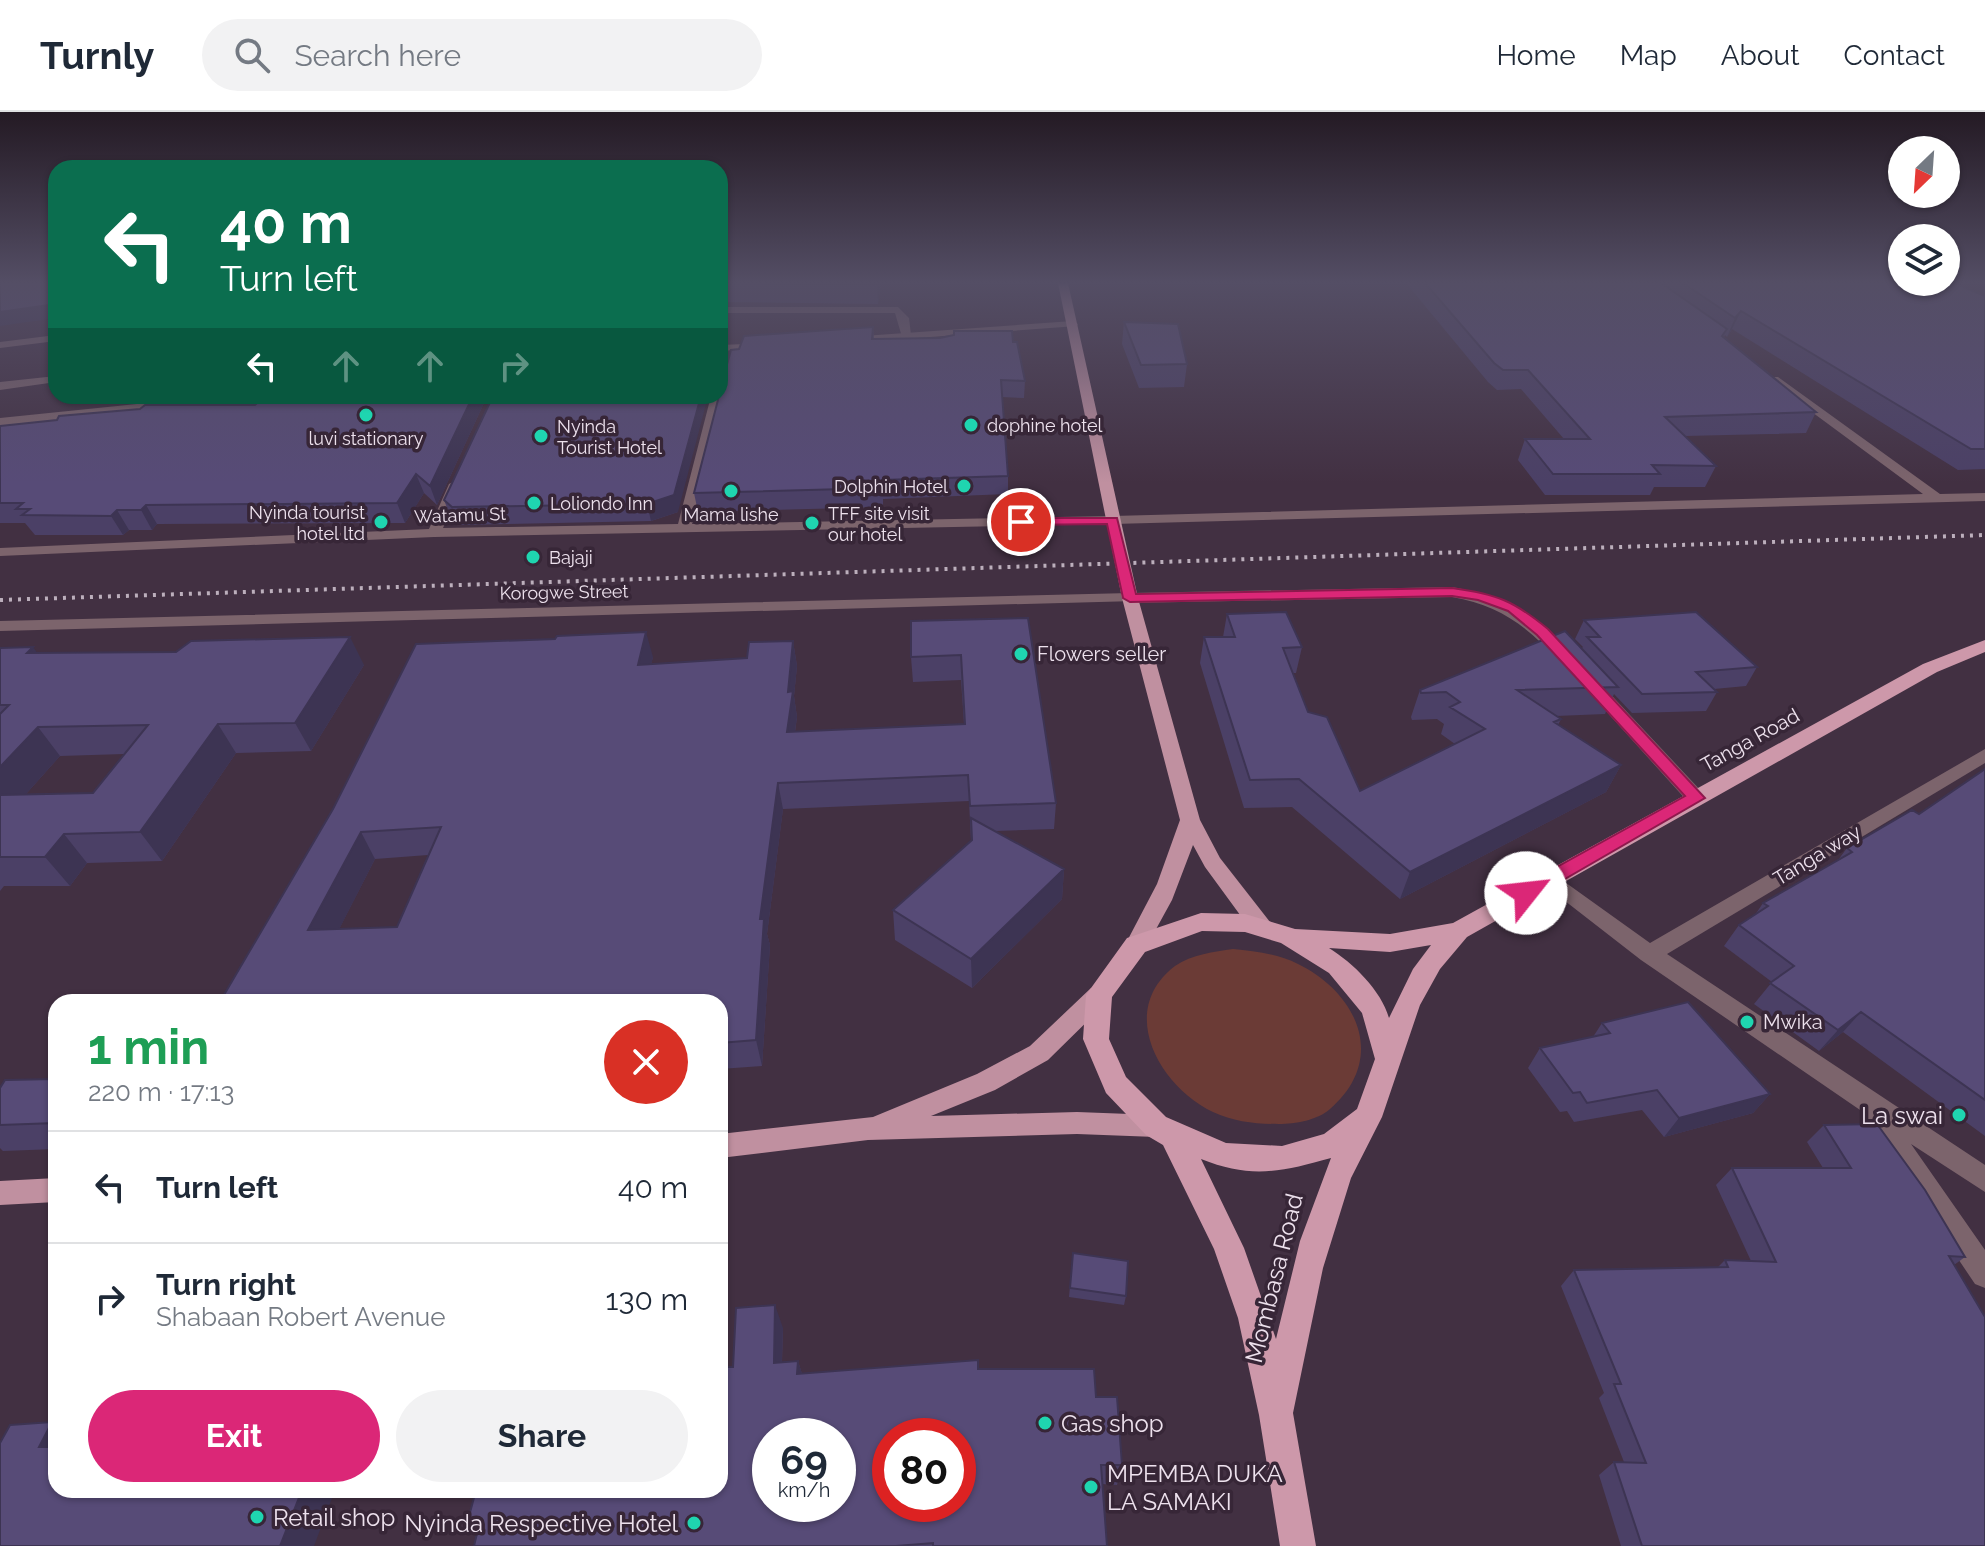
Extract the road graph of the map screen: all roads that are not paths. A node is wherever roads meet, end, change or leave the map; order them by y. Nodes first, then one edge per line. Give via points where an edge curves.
1 (1078, 350) edge
2 (1757, 367) edge
3 (48, 380) edge
4 (0, 386) edge
5 (172, 404) edge
6 (715, 404) edge
7 (0, 422) edge
8 (465, 465) edge
9 (1985, 497) edge
10 (1938, 499) junction
11 (1113, 520) junction
12 (684, 527) junction
13 (434, 533) junction
14 (0, 552) edge
15 (1130, 598) junction
16 (0, 626) edge
17 (1985, 645) edge
18 (1985, 755) edge
19 (1696, 798) junction
20 (1190, 820) junction
21 (1548, 880) junction
22 (1262, 928) junction
23 (1458, 931) junction
24 (1289, 936) junction
25 (1136, 945) junction
26 (1649, 954) junction
27 (1099, 995) junction
28 (1388, 1059) junction
29 (1868, 1104) junction
30 (1368, 1117) junction
31 (868, 1129) junction
32 (1165, 1131) junction
33 (728, 1145) edge
34 (1985, 1180) edge
35 (48, 1190) edge
36 (0, 1193) edge
37 (1985, 1274) edge
38 (1276, 1417) junction
39 (1298, 1546) edge

1 - 11 main road
2 - 10 street
3 - 4 street
5 - 7 street
6 - 12 street
8 - 13 street
9 - 10 street, Watamu St
10 - 11 street, Watamu St
11 - 12 street, Watamu St
11 - 15 main road
12 - 13 street, Watamu St
13 - 14 street, Watamu St
15 - 16 street, Korogwe Street
15 - 19 street, Korogwe Street via 1452,592 1481,596 1514,608 1543,632
15 - 20 main road
17 - 19 highway, Tanga Road via 1930,668
18 - 26 street, Tanga way
19 - 21 highway, Tanga Road
20 - 22 main road via 1212,862
20 - 25 main road via 1179,863
21 - 23 highway, Tanga Road
21 - 26 street
22 - 24 highway
22 - 25 highway via 1201,922
23 - 24 highway via 1390,943
23 - 28 highway via 1428,962 1410,992
24 - 28 highway via 1338,966 1374,1009
25 - 27 highway
26 - 29 street
27 - 31 main road via 1039,1053 959,1095
27 - 32 highway via 1096,1039 1116,1085
28 - 30 highway
29 - 34 street
29 - 37 street
30 - 32 highway via 1332,1145 1282,1159 1226,1156
30 - 38 highway, Mombasa Road via 1334,1182 1316,1238
31 - 32 main road via 1077,1123
31 - 33 main road
32 - 38 highway, Mombasa Road via 1220,1229 1244,1288
35 - 36 main road
38 - 39 highway, Mombasa Road

